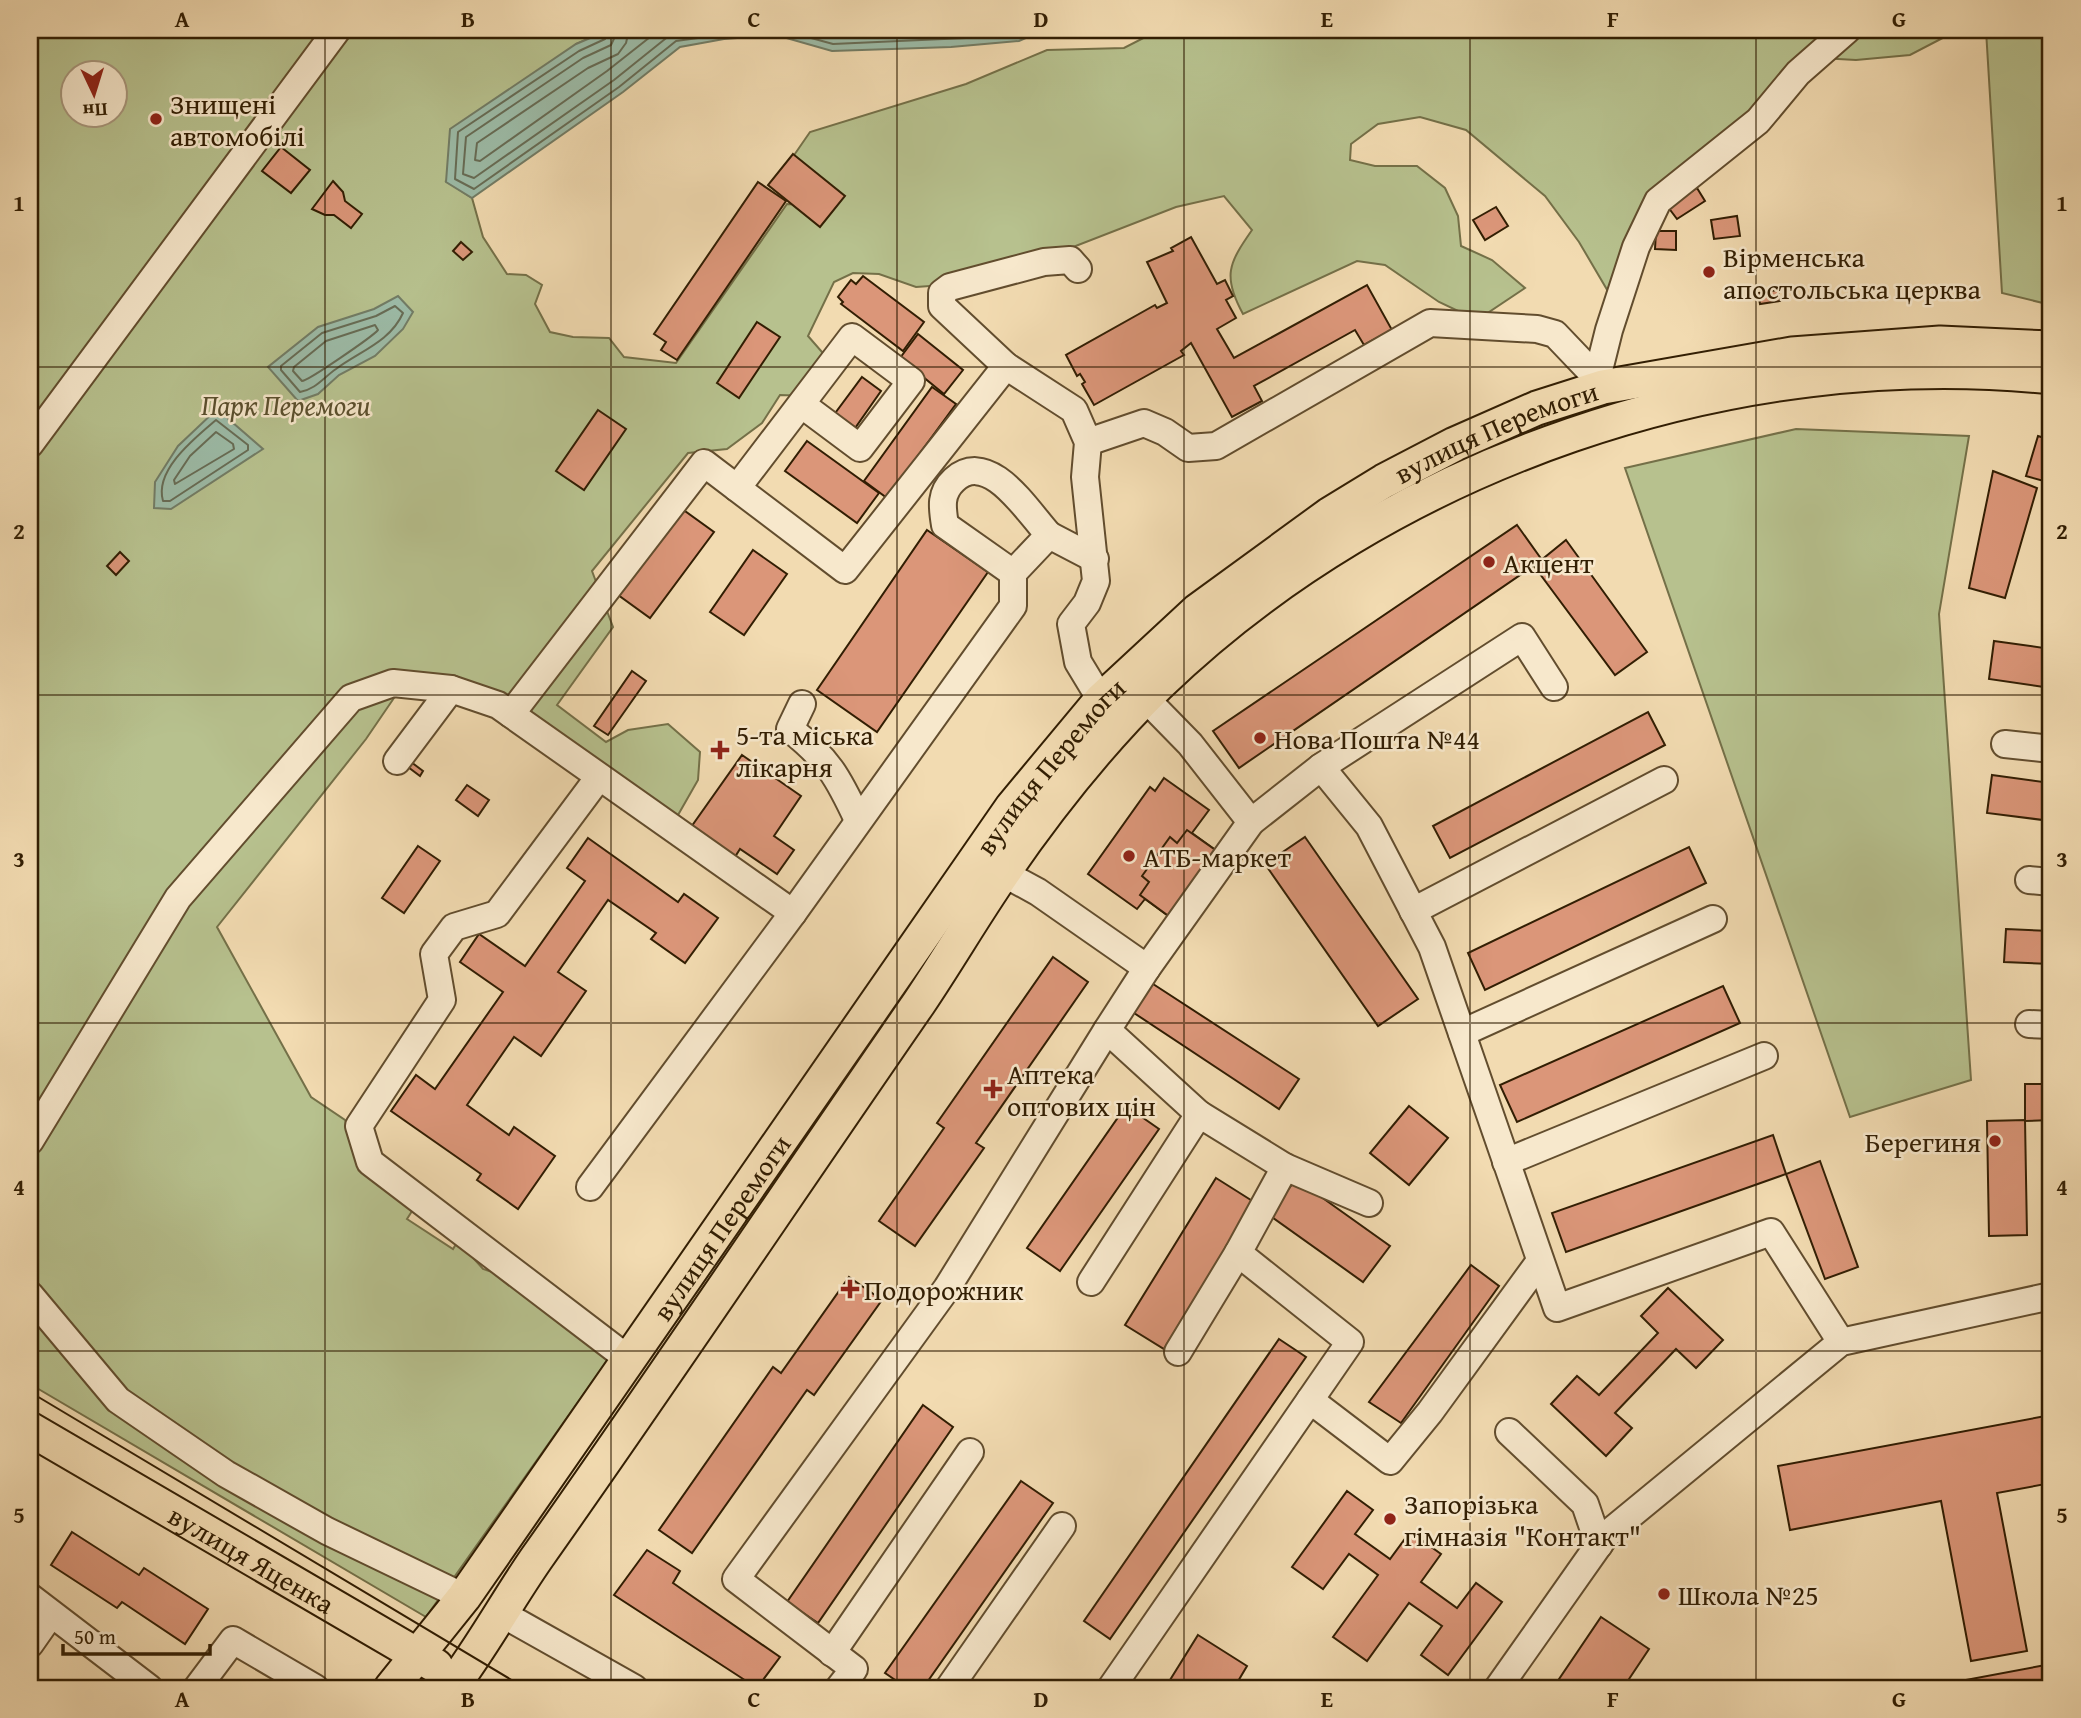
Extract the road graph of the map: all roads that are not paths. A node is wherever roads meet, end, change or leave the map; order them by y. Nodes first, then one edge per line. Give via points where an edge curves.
1 (337, 30) edge
2 (1847, 30) edge
3 (1078, 269) dead end
4 (2051, 348) edge
5 (1006, 366) junction
6 (2051, 377) edge
7 (1600, 383) junction
8 (801, 404) dead end
9 (1088, 442) junction
10 (30, 444) edge
11 (737, 488) junction
12 (1049, 535) junction
13 (1095, 559) junction
14 (1013, 573) junction
15 (1554, 687) dead end
16 (451, 689) junction
17 (1146, 699) junction
18 (1101, 700) junction
19 (802, 704) dead end
20 (511, 714) junction
21 (2005, 744) dead end
22 (2051, 749) edge
23 (397, 761) dead end
24 (1321, 767) junction
25 (599, 777) junction
26 (1664, 780) dead end
27 (858, 820) junction
28 (1251, 822) junction
29 (1003, 873) junction
30 (1413, 911) junction
31 (793, 913) junction
32 (1713, 919) dead end
33 (1147, 968) junction
34 (1107, 1030) junction
35 (1462, 1033) junction
36 (1764, 1056) dead end
37 (1199, 1114) junction
38 (30, 1141) edge
39 (1506, 1162) junction
40 (1285, 1167) junction
41 (590, 1187) dead end
42 (1369, 1203) dead end
43 (1238, 1254) junction
44 (1540, 1261) junction
45 (1091, 1282) dead end
46 (30, 1295) edge
47 (2051, 1296) edge
48 (1841, 1342) junction
49 (635, 1347) junction
50 (1178, 1352) dead end
51 (677, 1360) junction
52 (1310, 1401) junction
53 (30, 1429) edge
54 (1509, 1432) dead end
55 (970, 1451) dead end
56 (1062, 1526) dead end
57 (1599, 1545) junction
58 (30, 1597) edge
59 (464, 1597) junction
60 (499, 1612) junction
61 (51, 1614) junction
62 (30, 1644) edge
63 (832, 1653) junction
64 (417, 1655) junction
65 (460, 1685) edge
66 (149, 1688) edge
67 (197, 1688) edge
68 (315, 1688) edge
69 (391, 1688) edge
70 (634, 1688) edge
71 (839, 1688) edge
72 (949, 1688) edge
73 (1111, 1688) edge
74 (1498, 1688) edge

1 - 10 street
2 - 7 street via 1798,73 1758,121 1658,201 1636,247 1609,330
3 - 5 street via 1070,260 1044,262 950,286 942,293 942,306
4 - 7 main road, вулиця Перемоги via 1940,343 1792,354
5 - 9 street via 1074,410
5 - 11 street via 845,570
6 - 17 main road, вулиця Перемоги via 1987,370 1820,381 1710,394 1575,432 1447,486 1325,554 1222,630
7 - 9 street via 1555,334 1430,323 1216,446 1188,448 1144,423
7 - 18 main road, вулиця Перемоги via 1455,444 1330,514 1197,611
8 - 11 street
9 - 13 street via 1085,477
11 - 20 street via 704,463
12 - 13 street
12 - 14 street
12 - 14 street via 995,476 962,472 944,489 945,525
13 - 18 street via 1096,581 1071,624 1078,662
14 - 27 street via 1013,606
15 - 24 street via 1522,638
16 - 20 street
16 - 23 street
16 - 38 street via 393,683 351,698 178,898
17 - 28 street via 1190,744
17 - 29 main road, вулиця Перемоги via 1071,780
18 - 49 main road, вулиця Перемоги via 1012,807
19 - 27 street via 790,729 836,772
20 - 25 street
21 - 22 street
24 - 28 street
24 - 30 street via 1369,826
25 - 31 street
25 - 49 street via 497,914 454,927 434,954 442,999 359,1126 370,1162
26 - 30 street
27 - 31 street
28 - 33 street
29 - 33 street
29 - 51 main road, вулиця Перемоги
30 - 35 street via 1432,947
31 - 41 street
32 - 35 street
33 - 34 street
34 - 37 street
34 - 63 street via 947,1288 736,1579
35 - 39 street
36 - 39 street
37 - 40 street
37 - 45 street
39 - 44 street
40 - 42 street
40 - 43 street
43 - 50 street
43 - 52 street via 1350,1342
44 - 48 street via 1557,1308 1771,1232
44 - 52 street via 1390,1461
46 - 59 street via 118,1399 140,1415 271,1500
47 - 48 street
48 - 57 street
49 - 51 main road
49 - 59 main road, вулиця Перемоги
51 - 60 main road, вулиця Перемоги
52 - 73 street
53 - 64 main road, вулиця Яценка
54 - 57 street via 1585,1504
55 - 63 street
56 - 72 street
57 - 74 street
58 - 61 street
59 - 64 main road, вулиця Перемоги
60 - 65 main road, вулиця Перемоги
60 - 70 street
61 - 62 street
61 - 66 street
63 - 71 street via 854,1669
64 - 65 main road, вулиця Яценка
64 - 69 main road, вулиця Перемоги
67 - 68 street via 233,1640

